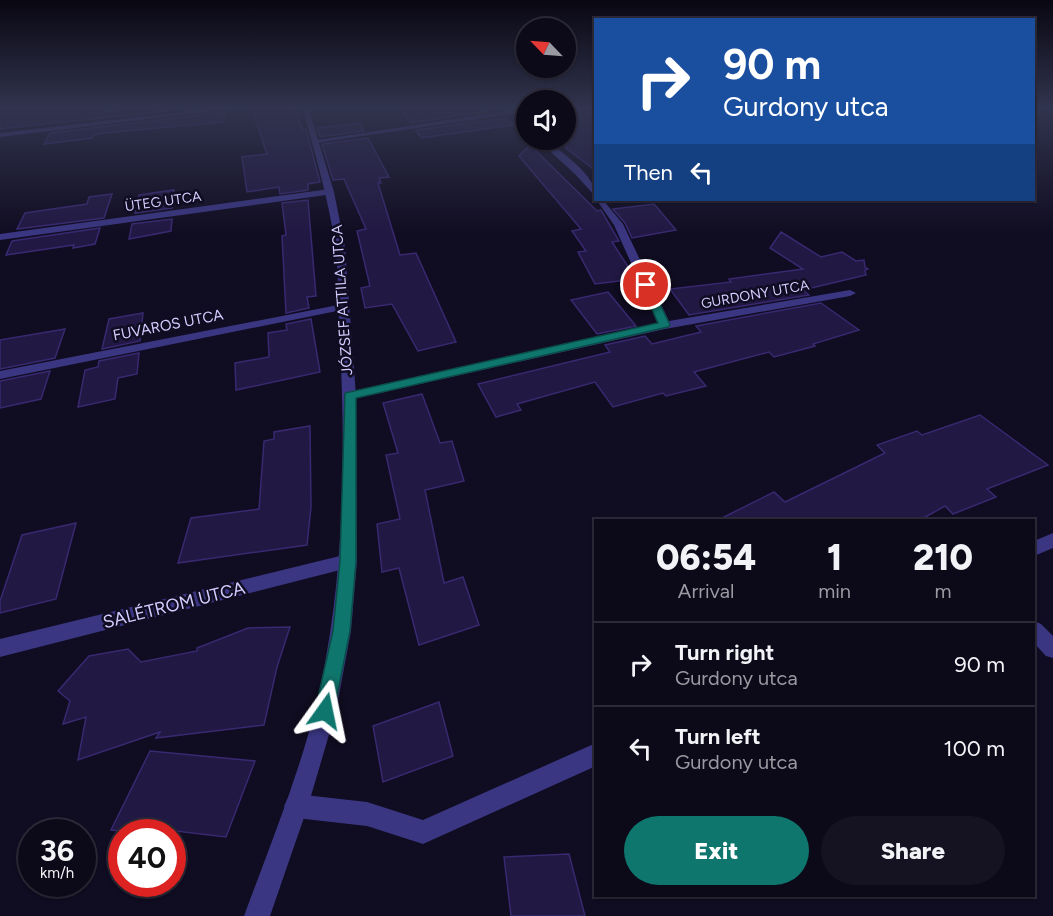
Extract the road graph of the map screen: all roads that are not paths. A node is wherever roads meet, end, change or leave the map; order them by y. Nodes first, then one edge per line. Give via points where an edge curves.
1 (318, 150) edge
2 (554, 150) edge
3 (330, 192) junction
4 (594, 192) edge
5 (600, 201) edge
6 (0, 237) edge
7 (850, 294) dead end
8 (343, 307) junction
9 (665, 325) junction
10 (0, 375) edge
11 (350, 396) junction
12 (1053, 540) edge
13 (1035, 549) edge
14 (348, 561) junction
15 (1035, 631) edge
16 (0, 648) edge
17 (1053, 650) edge
18 (594, 754) edge
19 (296, 806) junction
20 (257, 916) edge

1 - 3 street, JÓZSEF ATTILA UTCA
2 - 4 street
3 - 6 street, ÜTEG UTCA
3 - 8 street, JÓZSEF ATTILA UTCA via 339,238
5 - 9 street via 618,224
7 - 9 street, GURDONY UTCA
8 - 10 street, FUVAROS UTCA
8 - 11 street, JÓZSEF ATTILA UTCA
9 - 11 street, GURDONY UTCA
11 - 14 street, JÓZSEF ATTILA UTCA
12 - 13 street
14 - 16 street, SALÉTROM UTCA
14 - 19 street, JÓZSEF ATTILA UTCA via 341,631 325,711
15 - 17 street
18 - 19 street via 423,832 367,813
19 - 20 street, JÓZSEF ATTILA UTCA

